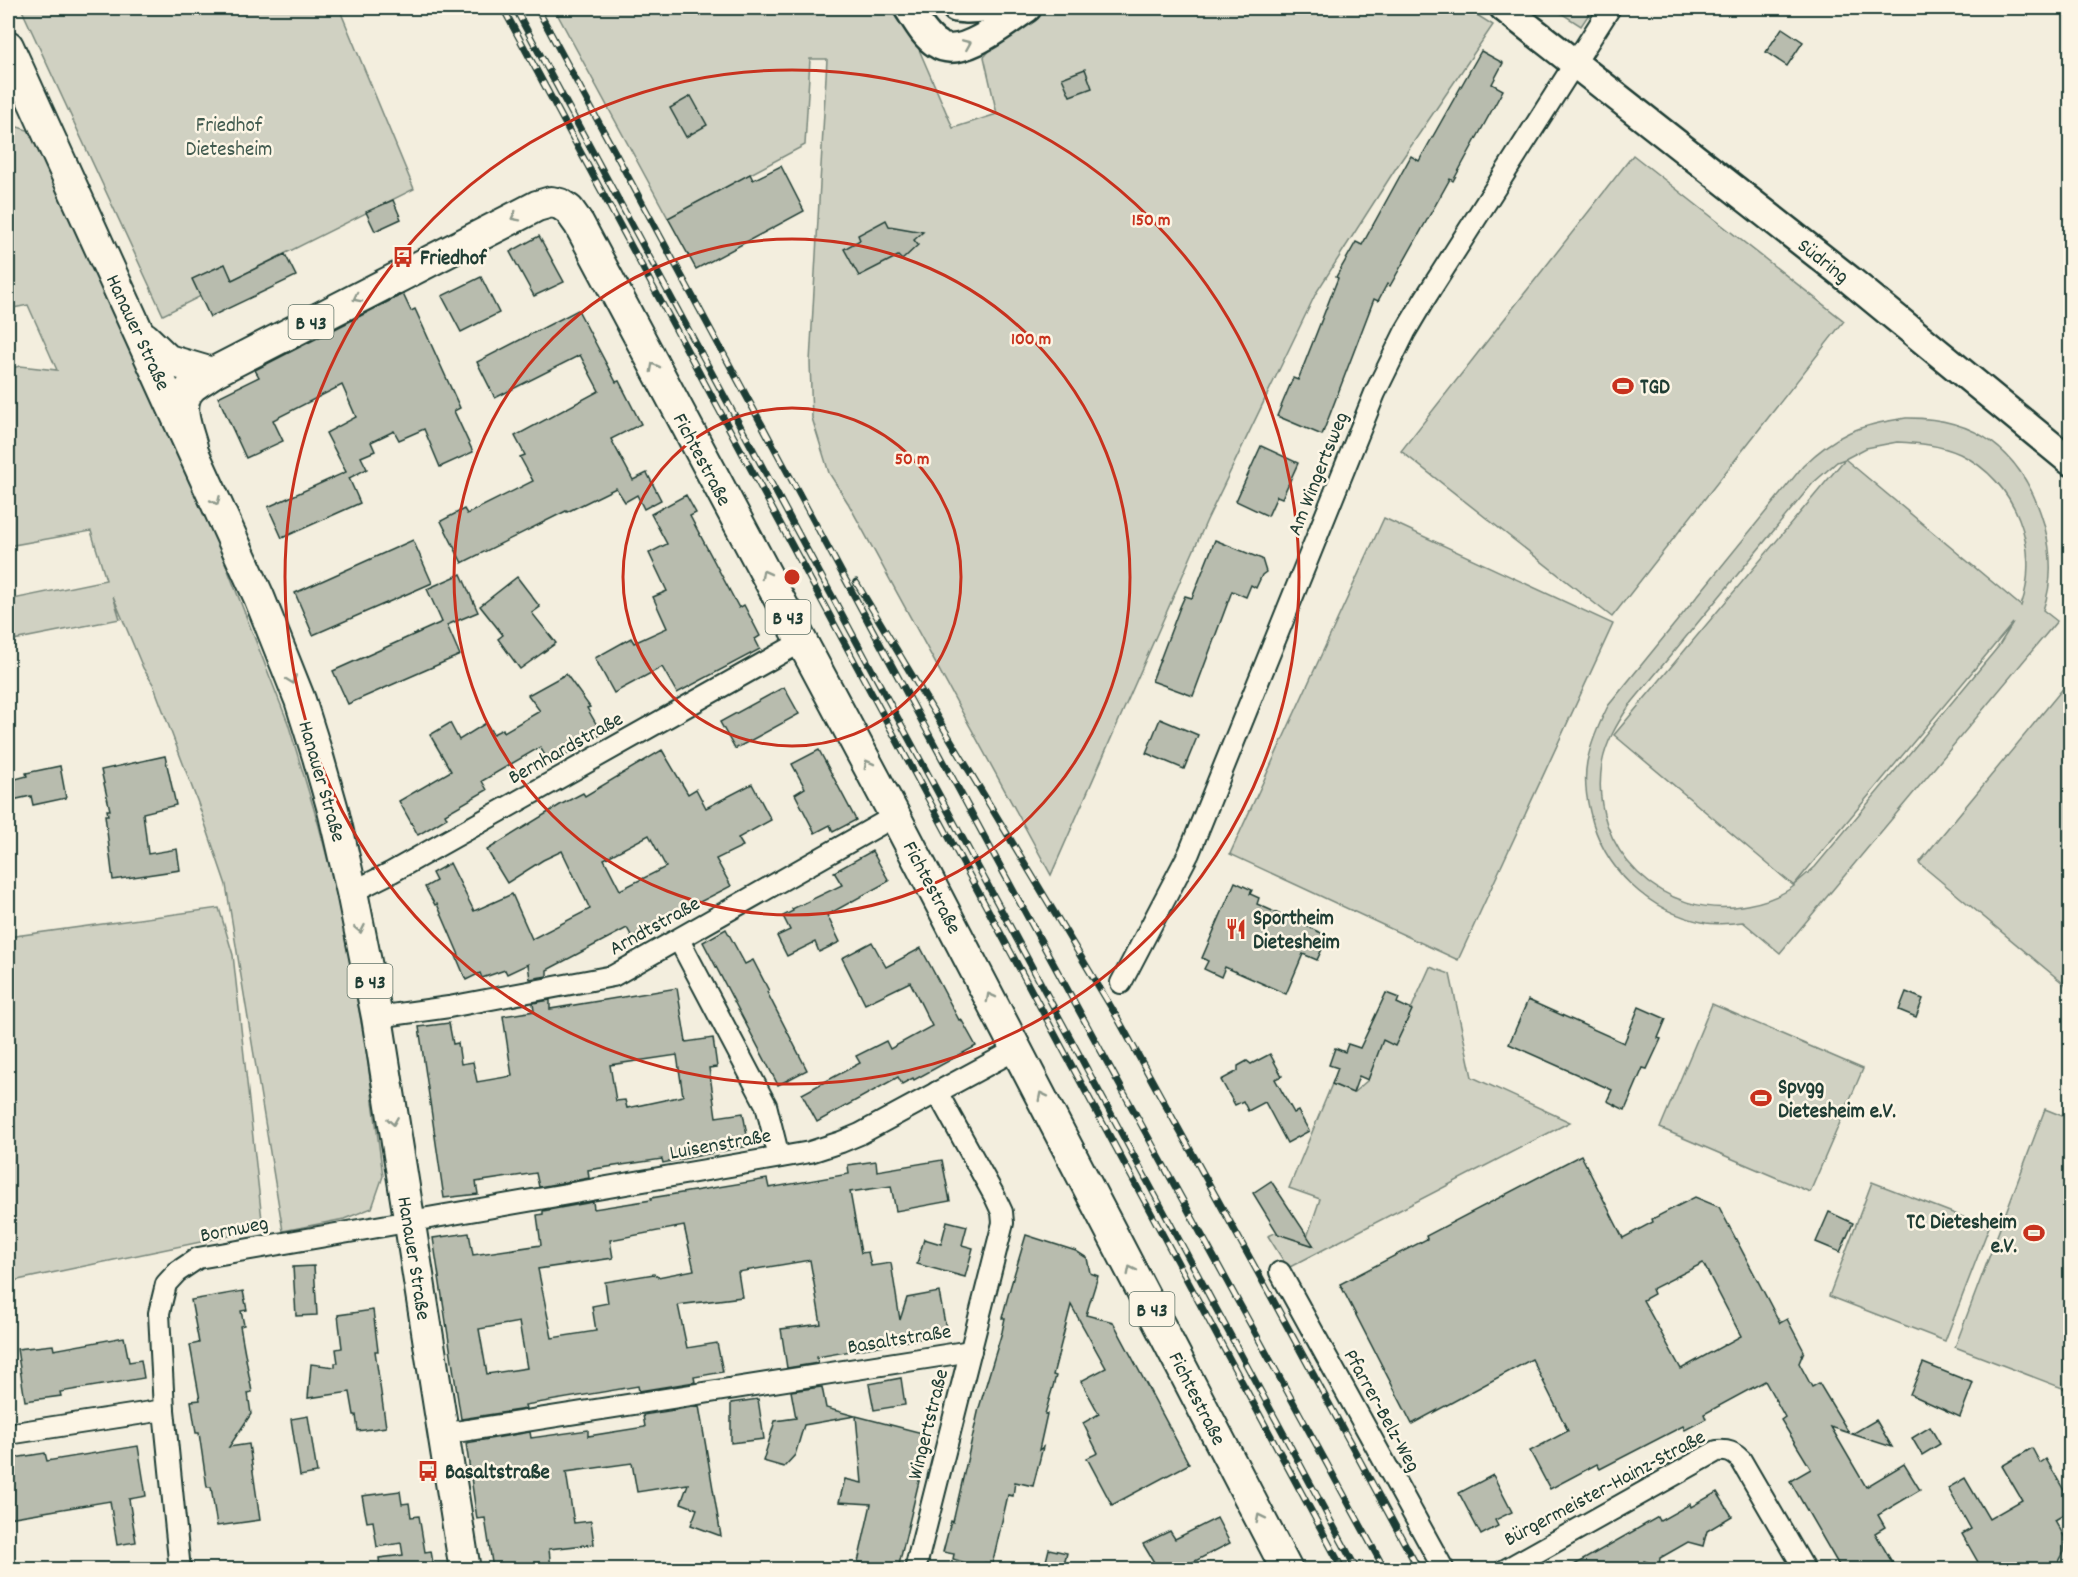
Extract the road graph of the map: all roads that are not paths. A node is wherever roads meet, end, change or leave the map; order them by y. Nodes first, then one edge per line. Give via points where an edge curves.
1 (908, 8) edge
2 (956, 8) edge
3 (985, 8) edge
4 (1028, 8) edge
5 (1489, 8) edge
6 (1504, 8) edge
7 (1610, 8) edge
8 (8, 46) edge
9 (1575, 62) junction
10 (137, 330) junction
11 (212, 373) junction
12 (192, 447) junction
13 (2070, 461) edge
14 (801, 642) junction
15 (896, 816) junction
16 (352, 892) junction
17 (679, 940) junction
18 (1121, 983) dead end
19 (377, 1017) junction
20 (1017, 1048) junction
21 (936, 1092) junction
22 (779, 1157) junction
23 (409, 1222) junction
24 (1280, 1272) dead end
25 (970, 1351) junction
26 (164, 1410) junction
27 (8, 1434) edge
28 (443, 1434) junction
29 (180, 1569) edge
30 (465, 1569) edge
31 (915, 1569) edge
32 (1287, 1569) edge
33 (1443, 1569) edge
34 (1505, 1569) edge
35 (1805, 1569) edge

1 -> 4 street via 936,44 955,49
2 - 3 street
5 - 9 street, Südring
6 - 9 street, Südring
7 - 9 street, Am Wingertsweg
8 - 10 main road, Hanauer Straße / B 43
9 - 13 street, Südring
9 - 18 street, Am Wingertsweg via 1424,300 1390,362 1188,853
10 - 11 main road, B 43 via 168,360
10 - 12 main road, Hanauer Straße / B 43
11 - 12 main road, B 43 via 192,387 184,401
14 -> 11 main road, Fichtestraße / B 43 via 579,224 560,204 537,206
12 -> 16 main road, Hanauer Straße / B 43 via 300,700 333,810
15 -> 14 main road, Fichtestraße / B 43
14 - 16 street, Bernhardstraße
15 - 17 street, Arndtstraße
20 -> 15 main road, Fichtestraße / B 43
16 -> 19 main road, Hanauer Straße / B 43
17 - 19 street, Arndtstraße via 613,976
17 - 22 street via 766,1105
19 -> 23 main road, Hanauer Straße / B 43
20 - 21 street, Luisenstraße
32 -> 20 main road, Fichtestraße / B 43
21 - 22 street, Luisenstraße via 842,1142
21 - 25 street, Wingertstraße via 1002,1212 1001,1236
22 - 23 street, Luisenstraße
23 - 26 street, Bornweg via 198,1258 177,1272 166,1284 159,1313
23 - 28 main road, Hanauer Straße / B 43
24 - 33 street, Pfarrer-Belz-Weg
25 - 28 street, Basaltstraße
25 - 31 street, Wingertstraße
26 - 27 street
26 - 29 street, Bornweg
28 - 30 main road, Hanauer Straße / B 43
34 - 35 street, Bürgermeister-Hainz-Straße via 1717,1451 1726,1450 1741,1460

